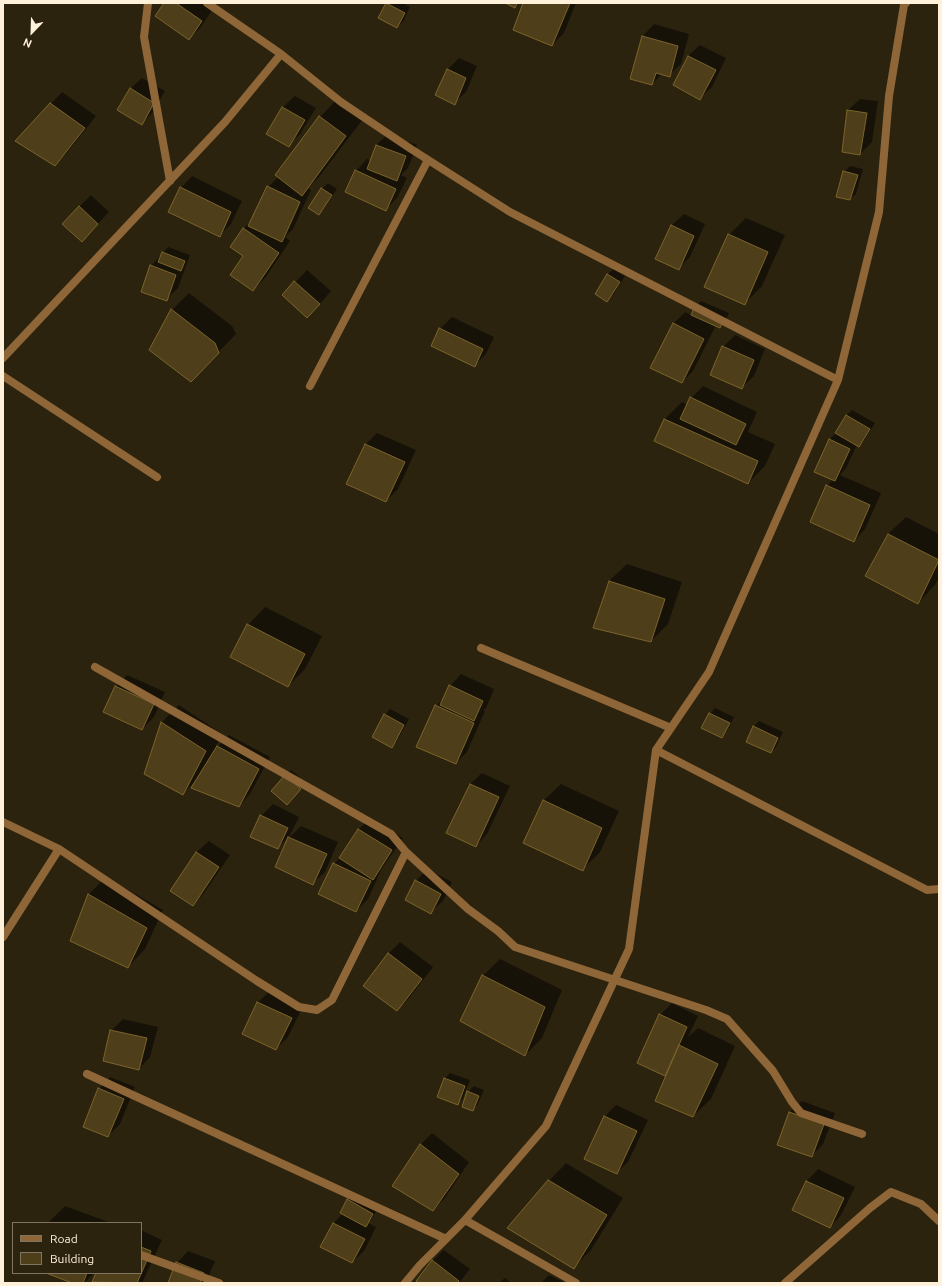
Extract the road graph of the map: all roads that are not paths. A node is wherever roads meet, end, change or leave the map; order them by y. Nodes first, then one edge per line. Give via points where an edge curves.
1 (148, 3) edge
2 (207, 3) edge
3 (906, 3) edge
4 (282, 54) junction
5 (428, 160) junction
6 (170, 181) junction
7 (3, 358) edge
8 (3, 376) edge
9 (838, 380) junction
10 (310, 386) dead end
11 (157, 477) dead end
12 (481, 648) dead end
13 (95, 667) dead end
14 (671, 728) junction
15 (656, 750) junction
16 (3, 822) edge
17 (59, 849) junction
18 (406, 852) junction
19 (939, 888) edge
20 (3, 937) edge
21 (614, 980) junction
22 (87, 1074) dead end
23 (862, 1134) dead end
24 (465, 1220) junction
25 (939, 1221) edge
26 (446, 1239) junction
27 (142, 1255) edge
28 (219, 1283) edge
29 (405, 1283) edge
30 (576, 1283) edge
31 (786, 1283) edge

1 - 6 street via 144,37
2 - 4 street
3 - 9 street via 889,96 880,212
4 - 5 street via 341,102
4 - 6 street
5 - 9 street via 510,212
5 - 10 street
6 - 7 street
8 - 11 street
9 - 14 street via 709,672
12 - 14 street
13 - 18 street via 391,834
14 - 15 street
15 - 19 street via 927,890
15 - 21 street via 630,949
16 - 17 street
17 - 18 street via 257,981 299,1007 317,1010 332,1000
17 - 20 street
18 - 21 street via 468,909 515,946
21 - 23 street via 727,1019 773,1071 801,1113
21 - 24 street via 546,1126
22 - 26 street
24 - 26 street
24 - 30 street
25 - 31 street via 921,1204 891,1192
26 - 29 street
27 - 28 street

